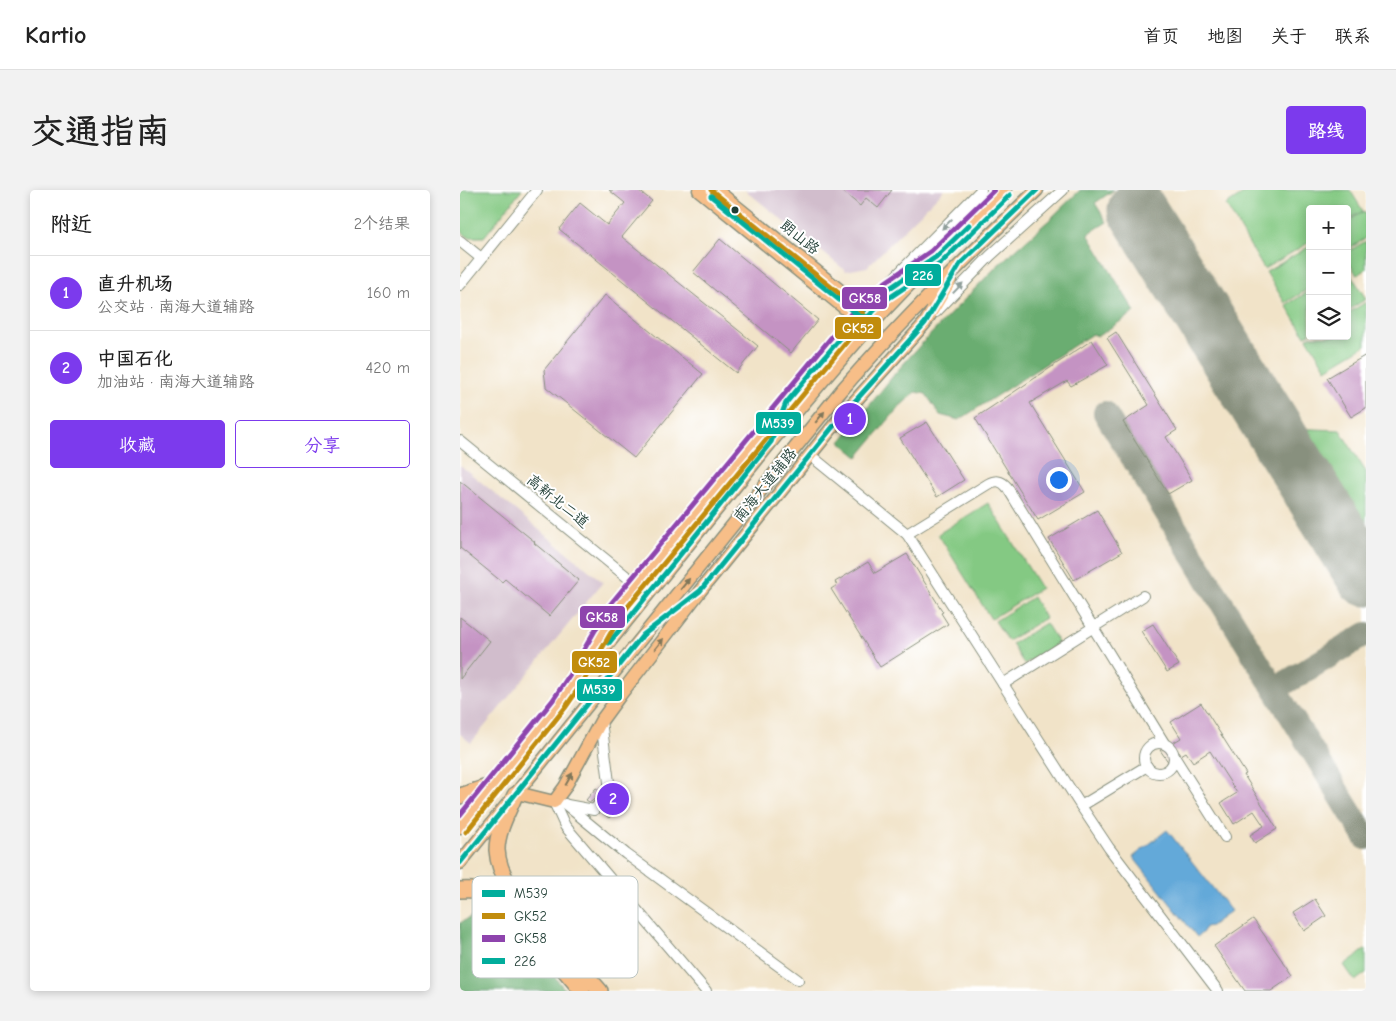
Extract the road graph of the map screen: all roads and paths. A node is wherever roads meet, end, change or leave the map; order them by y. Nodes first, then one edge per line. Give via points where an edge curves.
1 (537, 190) edge
2 (700, 190) edge
3 (716, 190) edge
4 (981, 190) edge
5 (1005, 190) edge
6 (1037, 190) edge
7 (1063, 190) edge
8 (460, 241) edge
9 (936, 257) junction
10 (481, 258) junction
11 (960, 264) junction
12 (460, 285) edge
13 (874, 298) junction
14 (861, 314) junction
15 (925, 324) junction
16 (786, 403) junction
17 (460, 442) edge
18 (771, 442) junction
19 (810, 455) junction
20 (907, 534) junction
21 (637, 584) junction
22 (700, 591) junction
23 (1143, 596) dead end
24 (1093, 628) junction
25 (643, 635) junction
26 (608, 679) junction
27 (1002, 684) junction
28 (560, 704) junction
29 (601, 721) junction
30 (1164, 744) junction
31 (1175, 758) junction
32 (1147, 766) junction
33 (493, 785) junction
34 (516, 794) junction
35 (460, 796) edge
36 (559, 803) junction
37 (1081, 806) junction
38 (460, 826) edge
39 (1225, 838) dead end
40 (460, 863) edge
41 (504, 876) edge
42 (608, 876) edge
43 (638, 911) edge
44 (571, 978) edge
45 (588, 978) edge
46 (798, 980) dead end
47 (582, 991) edge
48 (600, 991) edge
49 (706, 991) edge
50 (1218, 991) edge

1 - 10 street
2 - 14 main road, 朗山路
3 - 14 main road, 朗山路
4 -> 13 street
5 - 9 main road
6 - 11 main road
15 -> 7 street, 南海大道辅路 via 990,256
8 - 10 street
9 - 13 main road
9 - 18 main road via 847,352
10 - 12 street
11 - 15 main road
25 -> 11 main road via 841,391
13 - 14 main road
14 - 16 main road
15 - 19 main road, 南海大道辅路
16 - 18 main road
16 - 21 main road
17 - 21 street, 高新北二道
18 - 28 main road
19 - 20 street
19 - 22 main road, 南海大道辅路
20 - 24 street via 988,484 1002,482
20 - 27 street
21 - 28 main road via 609,621
22 - 25 main road
29 -> 22 main road, 南海大道辅路
23 - 24 street
24 - 27 street
24 - 30 street
25 - 26 main road
26 - 29 main road
26 - 34 main road
27 - 37 street
28 - 33 main road
36 -> 29 main road, 南海大道辅路
29 - 36 street via 610,790 594,810
30 - 31 street via 1172,749
30 - 32 street via 1155,743 1147,749 1144,758
31 - 32 street via 1172,767 1164,773 1154,772
31 - 39 street
32 - 37 street
33 - 35 highway
33 - 38 main road
34 - 36 main road
34 - 40 main road
34 - 41 highway via 500,833 497,850
36 - 42 street via 565,826
36 - 46 street
37 - 50 street
43 - 49 street
44 - 47 highway
45 - 48 highway

